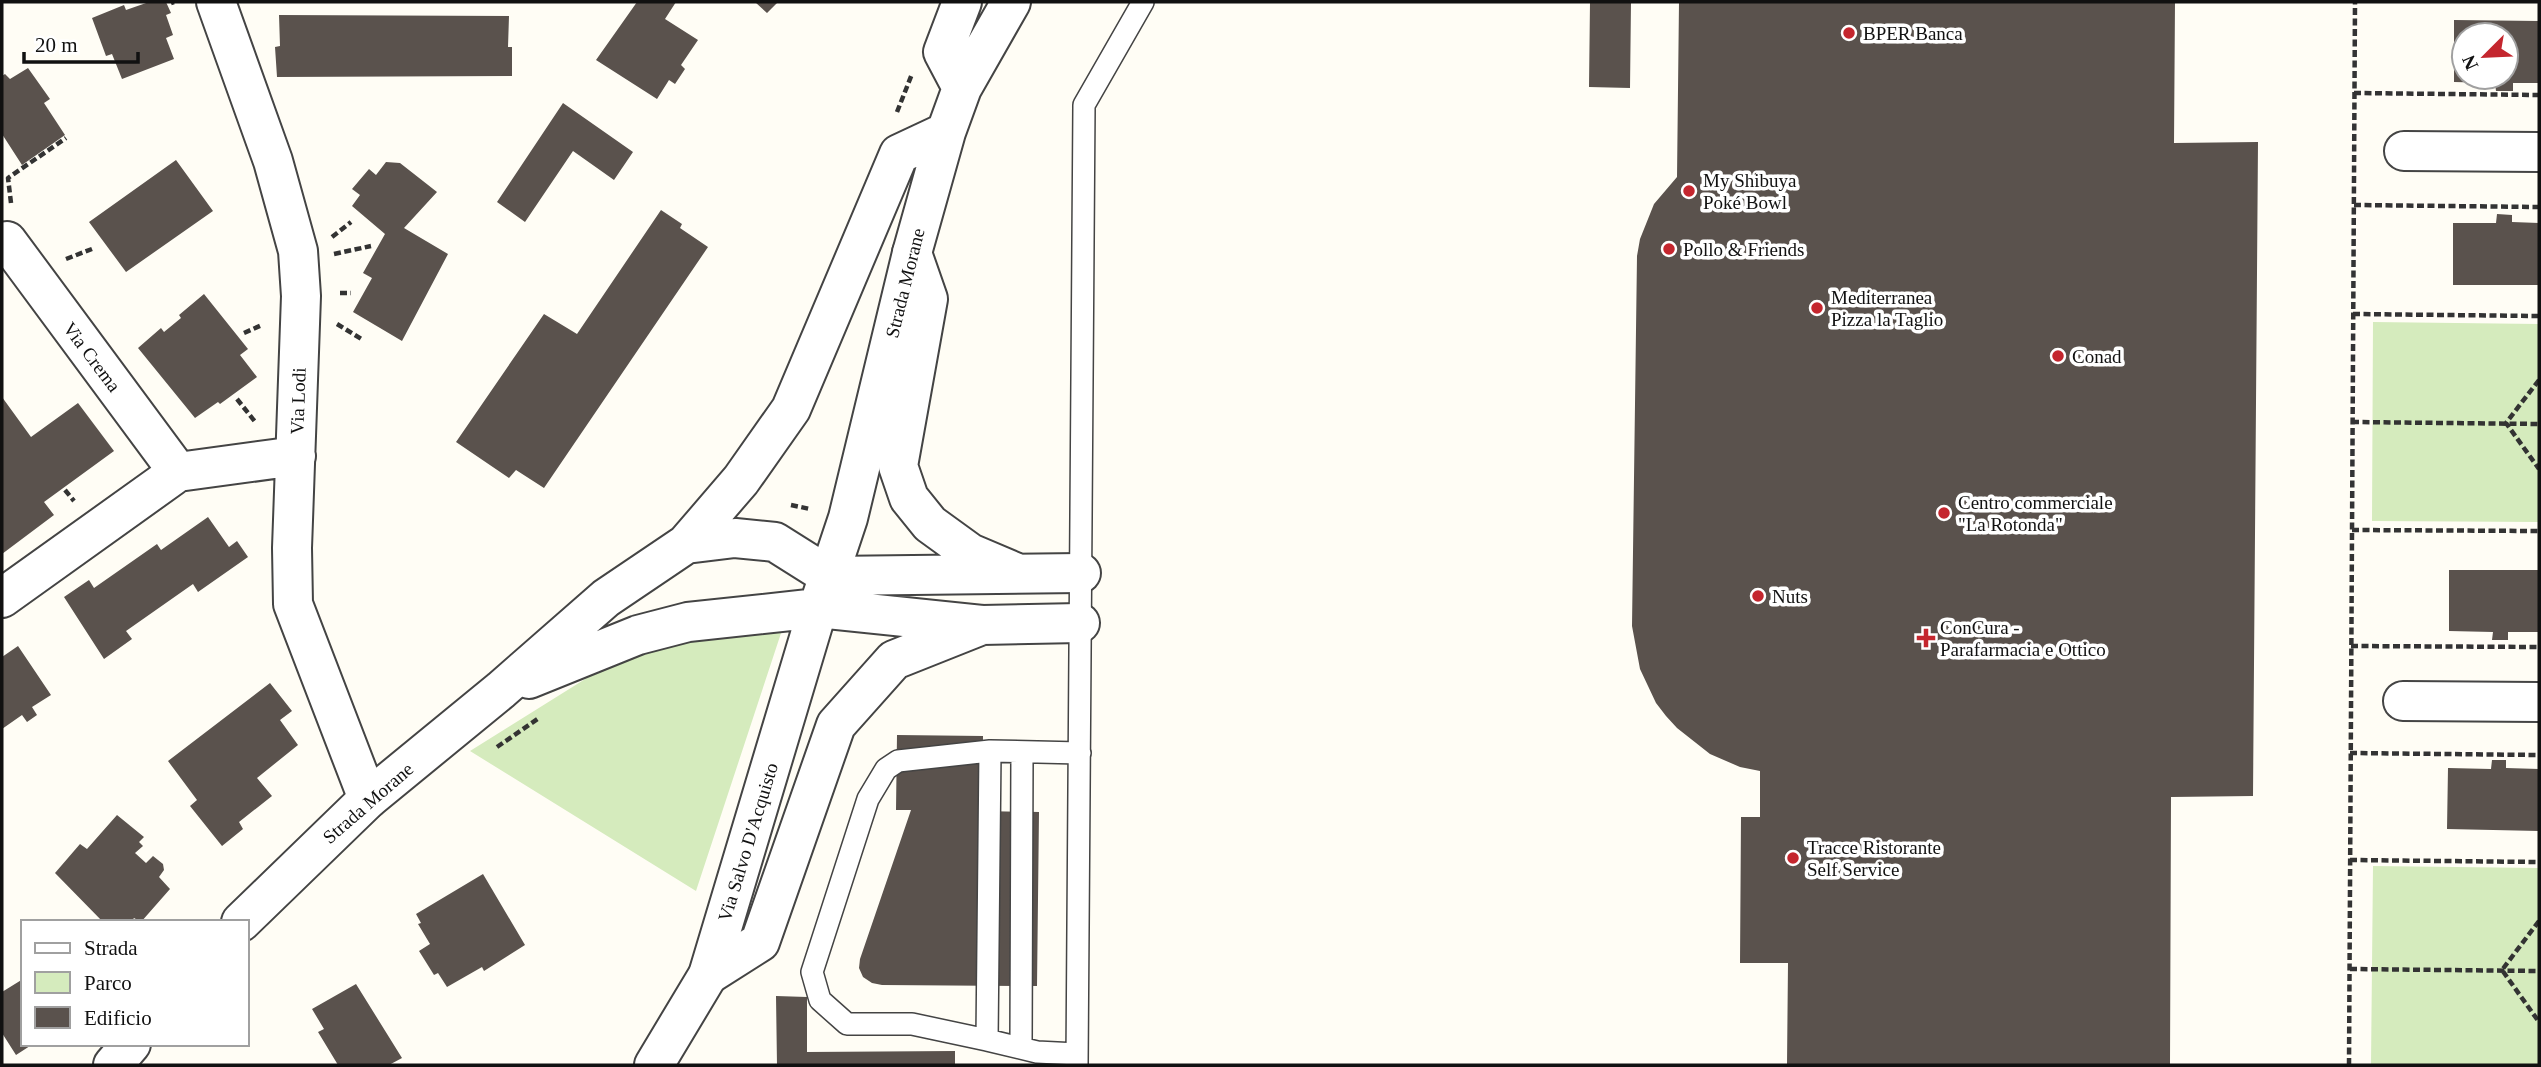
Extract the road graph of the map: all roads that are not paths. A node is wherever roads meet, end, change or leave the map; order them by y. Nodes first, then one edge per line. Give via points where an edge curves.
1 (216, 2) edge
2 (962, 2) edge
3 (1011, 2) edge
4 (1143, 2) edge
5 (962, 88) junction
6 (946, 132) junction
7 (2404, 151) dead end
8 (2539, 152) edge
9 (10, 228) road end
10 (912, 253) junction
11 (296, 456) junction
12 (178, 472) junction
13 (686, 544) junction
14 (1017, 573) junction
15 (1081, 573) junction
16 (824, 592) junction
17 (2, 598) edge
18 (1080, 623) junction
19 (982, 625) junction
20 (501, 690) junction
21 (2403, 701) dead end
22 (2539, 702) edge
23 (990, 751) junction
24 (1022, 752) junction
25 (1080, 753) junction
26 (368, 799) junction
27 (243, 920) edge
28 (708, 975) junction
29 (988, 1040) junction
30 (129, 1046) edge
31 (1021, 1047) junction
32 (1077, 1059) edge
33 (113, 1065) edge
34 (654, 1065) edge

1 - 11 street, Via Lodi via 273,161 299,251
2 - 5 street via 943,52
3 - 5 street, Strada Morane
4 - 15 lane via 1084,105
5 - 6 street, Strada Morane
6 - 10 street, Strada Morane
6 - 13 street via 899,154 791,409 741,480
7 - 8 street
9 - 12 street, Via Crema
10 - 14 street via 928,299 898,466 909,498 930,524 970,553
10 - 16 street, Strada Morane via 848,518
11 - 12 street
11 - 26 street, Via Lodi via 293,604
12 - 17 street
13 - 16 street, Strada Morane via 735,538 775,542
13 - 20 street, Strada Morane via 606,598
14 - 15 street
14 - 16 street
15 - 18 lane
16 - 19 street
16 - 20 street, Strada Morane via 638,635
16 - 28 street, Via Salvo D'Acquisto
18 - 19 street
18 - 25 lane
19 - 28 street via 894,660 836,725 760,942
20 - 26 street, Strada Morane
21 - 22 street
23 - 24 lane
23 - 29 lane
23 - 29 lane via 898,761 886,769 868,799 812,972 820,1000 846,1024 912,1024
24 - 25 lane
24 - 31 lane
25 - 32 lane
26 - 27 street, Strada Morane
28 - 34 street, Via Salvo D'Acquisto
29 - 31 lane
30 - 33 street
31 - 32 lane

